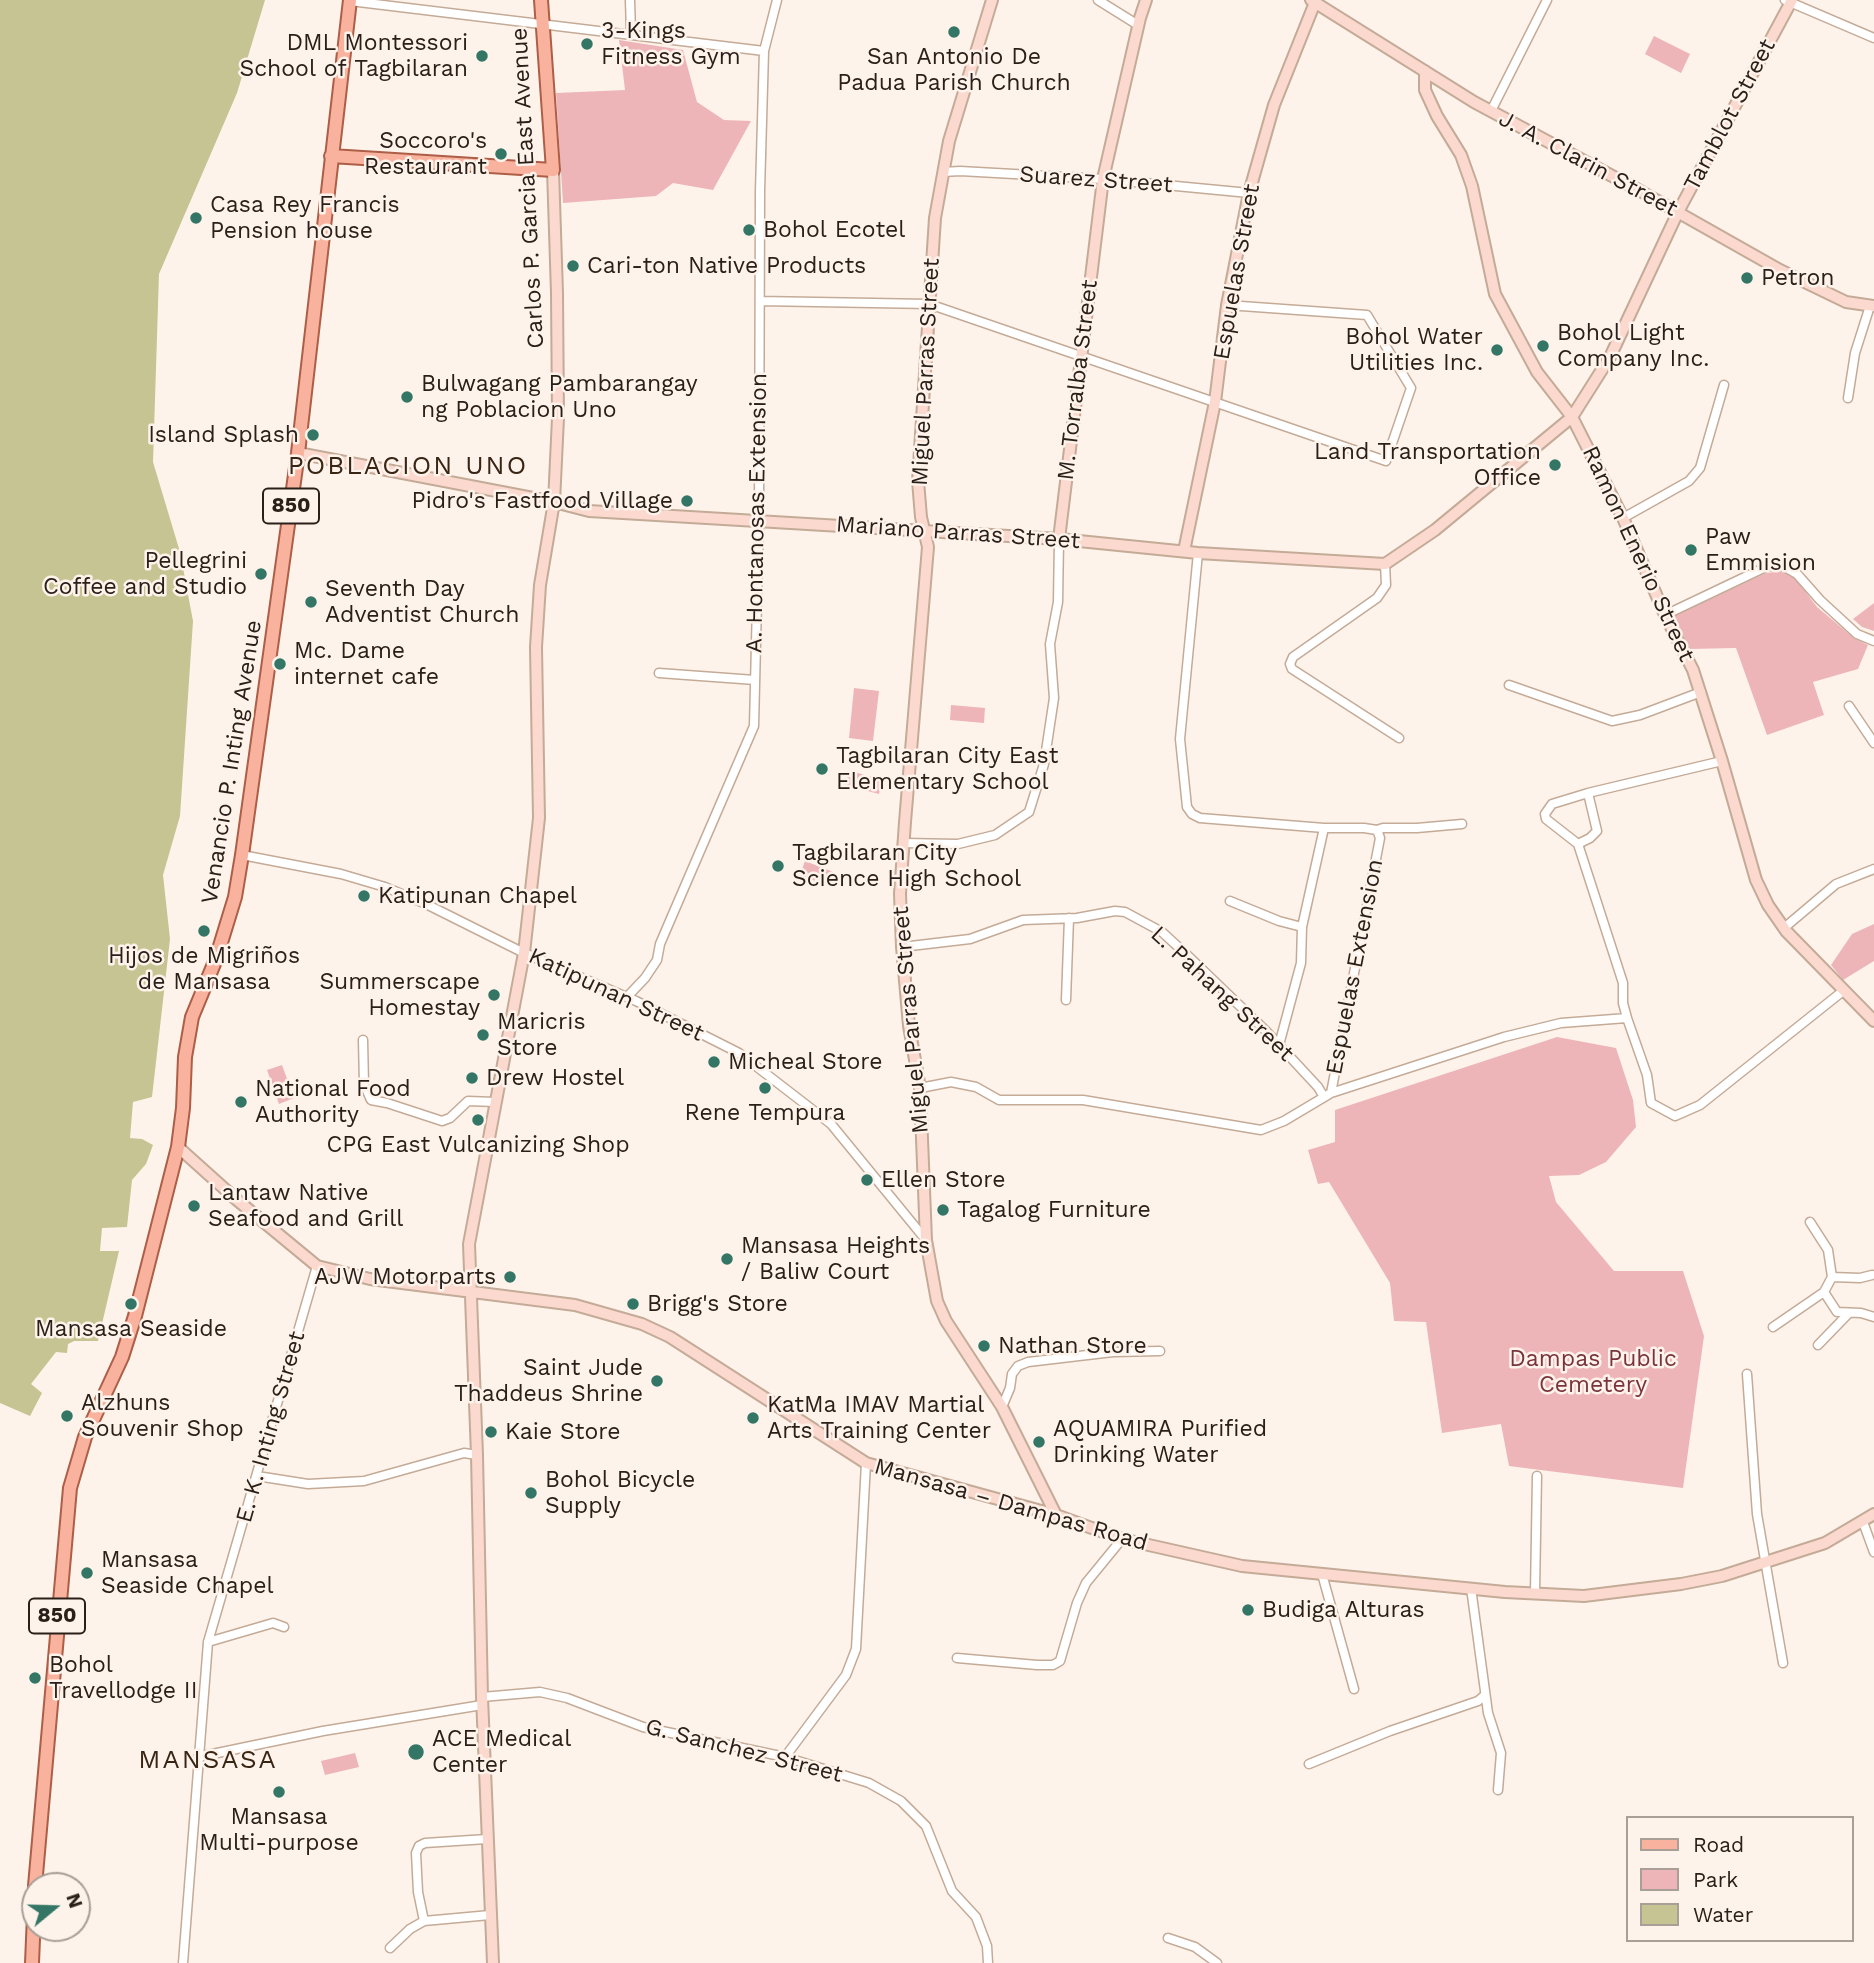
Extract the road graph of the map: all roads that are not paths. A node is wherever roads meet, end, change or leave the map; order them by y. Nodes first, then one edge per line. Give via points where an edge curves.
1 (350, 0) edge
2 (541, 0) edge
3 (629, 0) edge
4 (777, 0) edge
5 (992, 0) edge
6 (1098, 0) edge
7 (1146, 0) edge
8 (1547, 0) edge
9 (1314, 1) edge
10 (1789, 1) edge
11 (541, 23) junction
12 (1138, 25) junction
13 (631, 33) junction
14 (1874, 38) edge
15 (764, 51) junction
16 (1425, 71) junction
17 (1491, 111) junction
18 (331, 156) junction
19 (553, 170) junction
20 (943, 172) junction
21 (1103, 179) junction
22 (1250, 193) junction
23 (1678, 212) junction
24 (760, 301) junction
25 (929, 304) junction
26 (1227, 305) junction
27 (1872, 306) edge
28 (1081, 356) junction
29 (1724, 385) dead end
30 (1848, 398) dead end
31 (1215, 402) junction
32 (1572, 417) junction
33 (298, 453) junction
34 (554, 502) junction
35 (1623, 517) junction
36 (759, 520) junction
37 (924, 531) junction
38 (1059, 539) junction
39 (1184, 551) junction
40 (1198, 553) junction
41 (1385, 564) junction
42 (1665, 615) junction
43 (1874, 641) edge
44 (659, 673) dead end
45 (755, 680) junction
46 (1509, 685) dead end
47 (1701, 692) junction
48 (1849, 706) dead end
49 (1399, 738) dead end
50 (1874, 743) edge
51 (1722, 761) junction
52 (1588, 793) junction
53 (1462, 824) dead end
54 (1324, 828) junction
55 (1377, 830) junction
56 (903, 843) junction
57 (1578, 844) junction
58 (242, 855) junction
59 (1874, 869) edge
60 (1230, 901) dead end
61 (1069, 918) junction
62 (1302, 927) junction
63 (1784, 928) junction
64 (902, 947) junction
65 (524, 953) junction
66 (1843, 991) junction
67 (627, 997) junction
68 (1066, 1000) dead end
69 (1627, 1018) junction
70 (1874, 1021) edge
71 (363, 1040) dead end
72 (1279, 1045) junction
73 (920, 1088) junction
74 (1327, 1095) junction
75 (495, 1102) junction
76 (178, 1147) junction
77 (1810, 1222) dead end
78 (926, 1240) junction
79 (317, 1266) junction
80 (1872, 1275) dead end
81 (1832, 1277) junction
82 (471, 1292) junction
83 (1824, 1292) junction
84 (1849, 1313) junction
85 (1874, 1317) edge
86 (1773, 1327) dead end
87 (1818, 1345) dead end
88 (1160, 1351) dead end
89 (1747, 1374) dead end
90 (1002, 1407) junction
91 (477, 1455) junction
92 (866, 1463) junction
93 (257, 1476) junction
94 (1537, 1476) dead end
95 (1874, 1514) edge
96 (1056, 1515) junction
97 (1863, 1522) junction
98 (1122, 1539) junction
99 (1874, 1552) edge
100 (1764, 1564) junction
101 (1322, 1574) junction
102 (1471, 1588) junction
103 (1535, 1593) junction
104 (284, 1627) dead end
105 (208, 1642) junction
106 (957, 1658) dead end
107 (1783, 1664) dead end
108 (1354, 1689) dead end
109 (1485, 1695) junction
110 (482, 1701) junction
111 (198, 1757) junction
112 (785, 1758) junction
113 (1309, 1764) dead end
114 (1498, 1790) dead end
115 (487, 1839) junction
116 (36, 1872) edge
117 (490, 1915) junction
118 (424, 1921) junction
119 (1168, 1938) dead end
120 (33, 1942) edge
121 (390, 1948) dead end
122 (32, 1963) edge
123 (183, 1963) edge
124 (493, 1963) edge
125 (988, 1963) edge
126 (1217, 1963) edge

1 - 11 street
1 - 18 main road, Venancio P. Inting Avenue / 850
2 - 11 main road, Carlos P. Garcia East Avenue
3 - 13 street
4 - 15 street, A. Hontanosas Extension
5 - 20 main road, Miguel Parras Street
6 - 12 street
7 - 12 main road, M. Torralba Street
8 - 17 street
9 - 16 main road, J. A. Clarin Street
9 - 22 main road, Espuelas Street via 1274,105
10 - 14 street
10 - 23 main road, Tamblot Street
11 - 13 street
11 - 19 main road, Carlos P. Garcia East Avenue
12 - 21 main road, M. Torralba Street
13 - 15 street
15 - 24 street, A. Hontanosas Extension
16 - 17 main road, J. A. Clarin Street
16 - 32 main road, Ramon Enerio Street via 1425,90 1461,155 1472,187 1495,294 1537,372
17 - 23 main road, J. A. Clarin Street
18 - 19 main road
18 - 33 main road, Venancio P. Inting Avenue / 850
19 - 34 main road, Carlos P. Garcia East Avenue via 558,307
20 - 21 street, Suarez Street
20 - 25 main road, Miguel Parras Street
21 - 22 street, Suarez Street
21 - 28 main road, M. Torralba Street
22 - 26 main road, Espuelas Street
23 - 27 main road, J. A. Clarin Street via 1846,302
23 - 32 main road, Tamblot Street via 1609,357
24 - 25 street
24 - 36 street, A. Hontanosas Extension
25 - 28 street
25 - 37 main road, Miguel Parras Street via 918,481
26 - 31 main road, Espuelas Street
26 - 31 street via 1367,315 1411,388 1386,461
27 - 30 street via 1855,353
28 - 31 street
28 - 38 main road, M. Torralba Street
29 - 35 street via 1700,468 1689,481
31 - 39 main road, Espuelas Street
32 - 35 main road, Ramon Enerio Street
32 - 41 main road via 1435,530
33 - 34 main road, Mariano Parras Street
33 - 58 main road, Venancio P. Inting Avenue / 850
34 - 36 main road, Mariano Parras Street via 589,511
34 - 65 main road, Carlos P. Garcia East Avenue via 540,585 538,818
35 - 42 main road, Ramon Enerio Street
36 - 37 main road, Mariano Parras Street
36 - 45 street, A. Hontanosas Extension
37 - 38 main road, Mariano Parras Street
37 - 56 main road, Miguel Parras Street via 928,547
38 - 39 main road, Mariano Parras Street
38 - 56 street, M. Torralba Street via 1058,602 1050,644 1054,698 1044,764 1029,811 995,835 958,844
39 - 40 main road, Mariano Parras Street
40 - 41 main road, Mariano Parras Street
40 - 54 street, Espuelas Extension via 1180,739 1186,807 1200,818
41 - 49 street via 1386,585 1377,598 1293,657 1290,664
42 - 43 street via 1768,566 1783,566 1797,574 1857,634
42 - 47 main road, Ramon Enerio Street
44 - 45 street
45 - 67 street, A. Hontanosas Extension via 754,726 671,916 657,960
46 - 47 street via 1612,721
47 - 51 main road, Ramon Enerio Street
48 - 50 street
51 - 52 street
51 - 63 main road, Ramon Enerio Street via 1756,880
52 - 57 street via 1597,831
52 - 57 street via 1552,804 1545,814
53 - 55 street
54 - 55 street, Espuelas Extension
54 - 62 street
55 - 74 street, Espuelas Extension via 1380,838
56 - 64 main road, Miguel Parras Street
57 - 69 street via 1623,984
58 - 65 street, Katipunan Street via 385,887
58 - 76 main road, Venancio P. Inting Avenue / 850 via 235,897 192,1017
59 - 63 street via 1836,884
60 - 62 street
61 - 64 street, L. Pahang Street via 1023,920 971,939
61 - 68 street
61 - 72 street, L. Pahang Street via 1125,912 1162,932
62 - 72 street via 1301,963
63 - 66 main road, Ramon Enerio Street
64 - 73 main road, Miguel Parras Street
65 - 67 street, Katipunan Street
65 - 75 main road, Carlos P. Garcia East Avenue
66 - 69 street via 1700,1105 1675,1116 1651,1103 1647,1075
66 - 70 main road, Ramon Enerio Street
67 - 78 street, Katipunan Street via 739,1053 831,1124
69 - 74 street via 1561,1023 1504,1037
71 - 75 street via 364,1084 371,1100 442,1121 468,1101
72 - 74 street, L. Pahang Street
73 - 74 street via 951,1082 976,1087 999,1100 1083,1100 1261,1130
73 - 78 main road, Miguel Parras Street
75 - 82 main road, Carlos P. Garcia East Avenue via 468,1244
76 - 79 main road, Mansasa – Dampas Road
76 - 116 main road, Venancio P. Inting Avenue / 850 via 135,1316 122,1357 85,1437 70,1488
77 - 81 street via 1828,1251
78 - 90 main road, Miguel Parras Street via 937,1301 946,1321
79 - 82 main road, Mansasa – Dampas Road via 370,1279
79 - 93 street, E. K. Inting Street
80 - 81 street
81 - 83 street
82 - 91 main road, Carlos P. Garcia East Avenue
82 - 92 main road, Mansasa – Dampas Road via 575,1305 642,1324 670,1337
83 - 84 street via 1837,1312
83 - 86 street
84 - 85 street
84 - 87 street
88 - 90 street via 1028,1362 1012,1374
89 - 100 street
90 - 96 main road, Miguel Parras Street
91 - 93 street via 464,1453 364,1481 309,1485
91 - 110 main road, Carlos P. Garcia East Avenue
92 - 96 main road, Mansasa – Dampas Road
92 - 112 street via 856,1649 846,1675
93 - 105 street, E. K. Inting Street
94 - 103 street
95 - 97 main road, Mansasa – Dampas Road
96 - 98 main road, Mansasa – Dampas Road
97 - 99 street
97 - 100 main road, Mansasa – Dampas Road via 1825,1542
98 - 101 main road, Mansasa – Dampas Road via 1242,1566
98 - 106 street via 1086,1583 1060,1661 1037,1665
100 - 103 main road, Mansasa – Dampas Road via 1681,1584 1584,1596
100 - 107 street
101 - 102 main road, Mansasa – Dampas Road
101 - 108 street
102 - 103 main road, Mansasa – Dampas Road
102 - 109 street
104 - 105 street via 273,1623
105 - 111 street, E. K. Inting Street
109 - 113 street
109 - 114 street via 1501,1753
110 - 111 street, G. Sanchez Street
110 - 112 street, G. Sanchez Street via 540,1692 643,1727
110 - 115 main road, Carlos P. Garcia East Avenue
111 - 123 street, E. K. Inting Street
112 - 125 street, G. Sanchez Street via 869,1783 901,1801 926,1826 952,1891 976,1917
115 - 117 main road, Carlos P. Garcia East Avenue
115 - 118 street via 419,1846 418,1892
117 - 118 street
117 - 124 main road, Carlos P. Garcia East Avenue
118 - 121 street
119 - 126 street via 1195,1947
120 - 122 main road, Venancio P. Inting Avenue / 850

